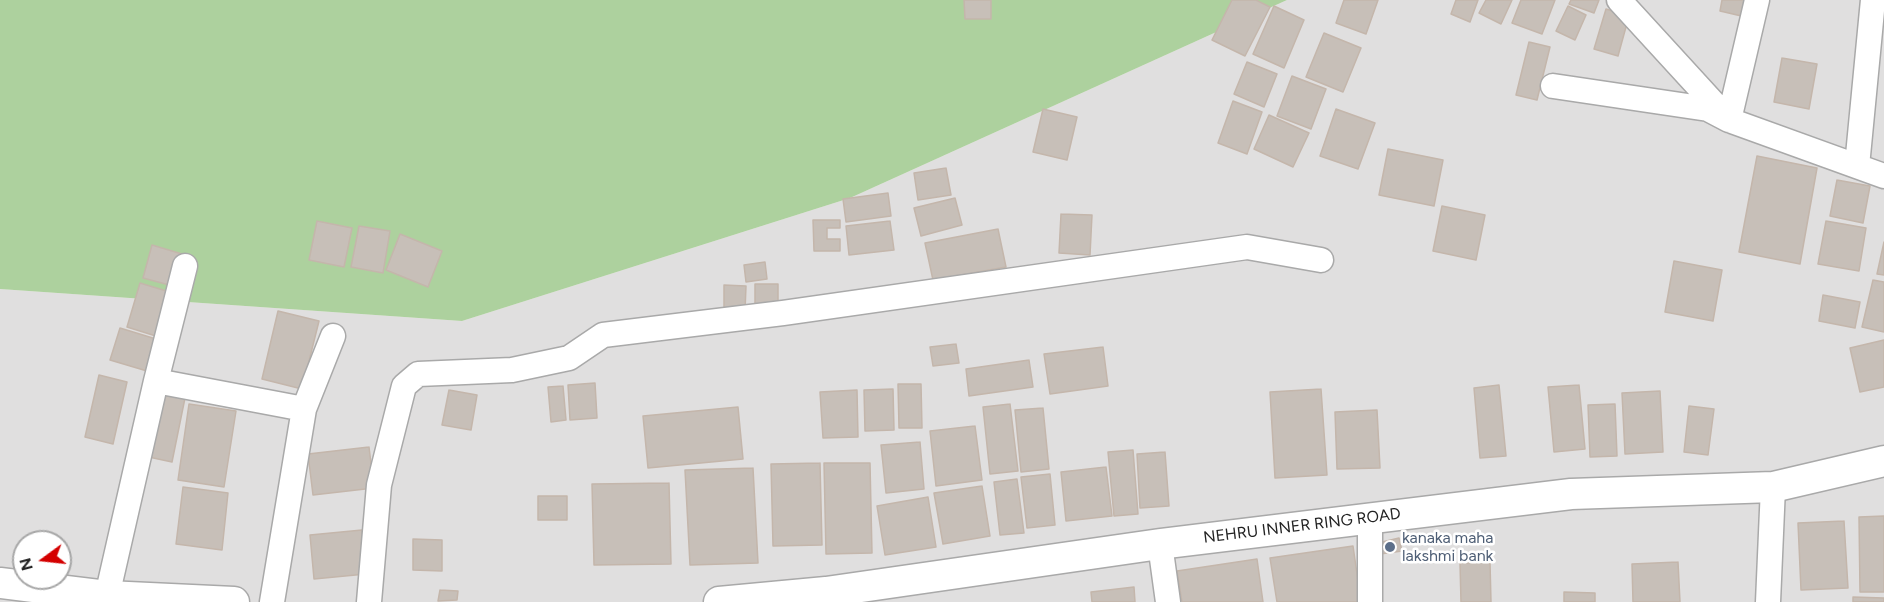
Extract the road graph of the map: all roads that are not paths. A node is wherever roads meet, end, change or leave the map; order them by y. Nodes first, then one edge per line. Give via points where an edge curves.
1 (1618, 0) edge
2 (1757, 0) edge
3 (1874, 0) edge
4 (1553, 86) dead end
5 (1730, 120) junction
6 (1857, 166) junction
7 (1884, 176) edge
8 (1321, 260) dead end
9 (185, 266) dead end
10 (333, 336) dead end
11 (156, 381) junction
12 (304, 408) junction
13 (1884, 461) edge
14 (1773, 487) junction
15 (1370, 517) junction
16 (1160, 544) junction
17 (0, 583) edge
18 (52, 596) edge
19 (107, 596) junction
20 (234, 602) edge
21 (272, 602) edge
22 (369, 602) edge
23 (719, 602) edge
24 (1168, 602) edge
25 (1370, 602) edge
26 (1768, 602) edge

1 - 5 street
2 - 5 street
3 - 6 street
4 - 5 street via 1708,109
5 - 6 street
6 - 7 street
8 - 22 street via 1247,247 603,335 569,358 512,370 418,374 404,386 380,485
9 - 11 street
10 - 12 street
11 - 12 street
11 - 19 street
12 - 21 street
13 - 14 street, NEHRU INNER RING ROAD
14 - 15 street, NEHRU INNER RING ROAD via 1571,494
14 - 26 street
15 - 16 street, NEHRU INNER RING ROAD
15 - 25 street
16 - 23 street, NEHRU INNER RING ROAD via 826,592
16 - 24 street
17 - 18 street
18 - 19 street
19 - 20 street

